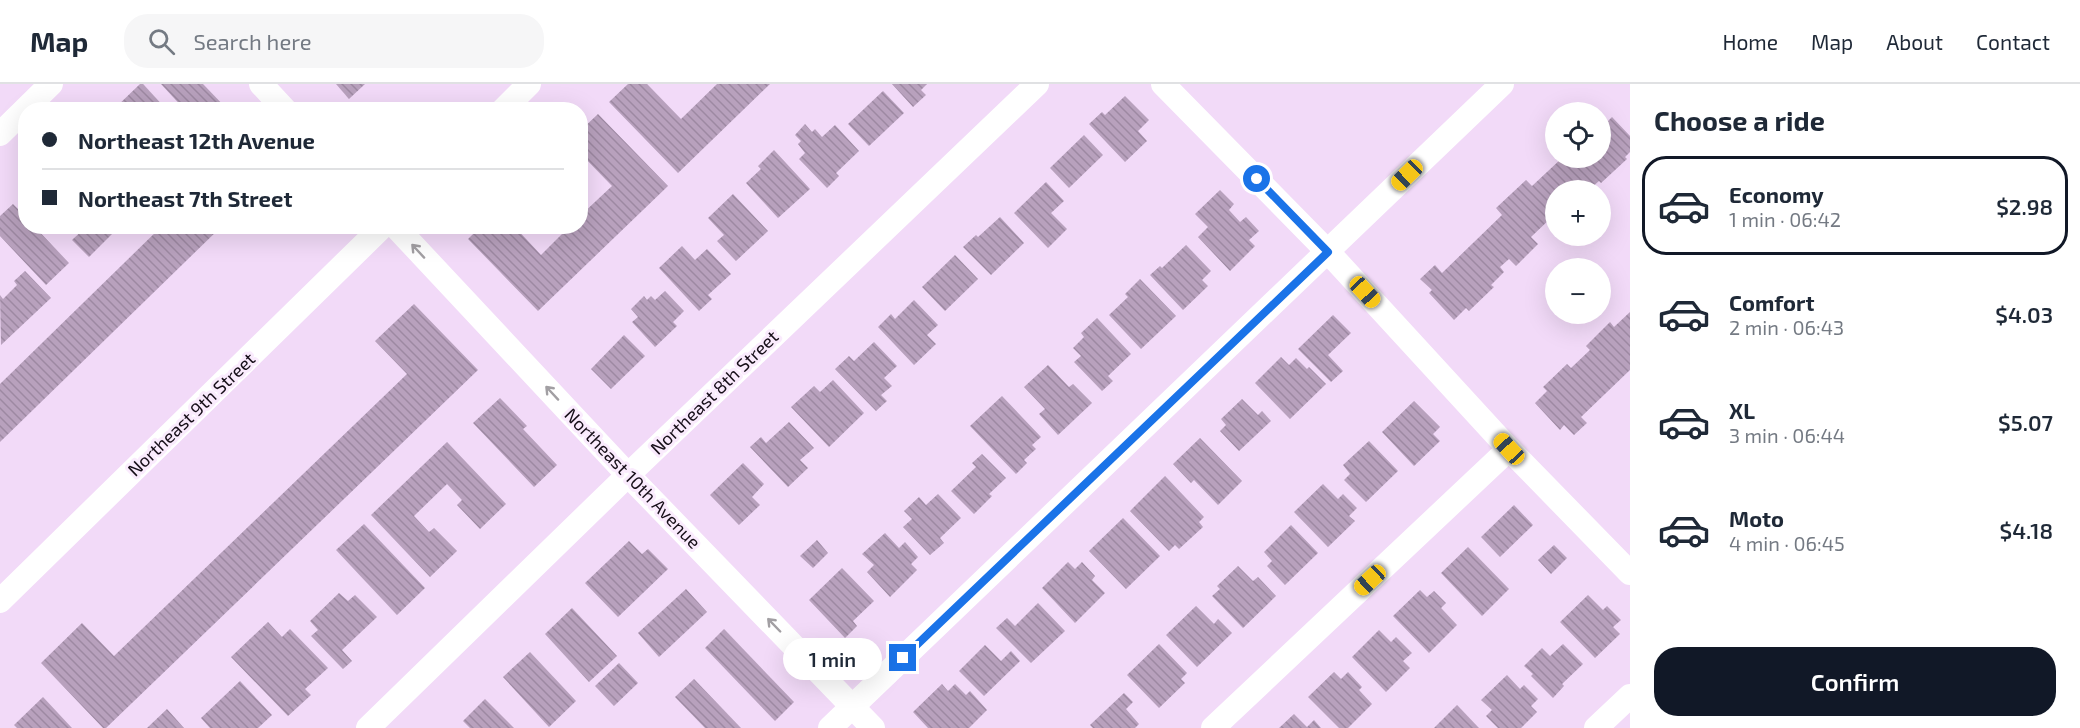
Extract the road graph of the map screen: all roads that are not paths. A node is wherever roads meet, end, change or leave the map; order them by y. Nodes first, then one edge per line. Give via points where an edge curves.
1 (51, 84) edge
2 (261, 84) edge
3 (529, 84) edge
4 (1037, 84) edge
5 (1163, 84) edge
6 (1502, 84) edge
7 (33, 102) edge
8 (278, 102) edge
9 (511, 102) edge
10 (18, 116) edge
11 (0, 134) edge
12 (375, 234) edge
13 (402, 234) edge
14 (1328, 252) junction
15 (1509, 449) junction
16 (628, 475) junction
17 (1630, 573) edge
18 (0, 601) edge
19 (1630, 696) edge
20 (852, 707) junction
21 (368, 728) edge
22 (830, 728) edge
23 (873, 728) edge
24 (1213, 728) edge
25 (1596, 728) edge

1 - 7 street
2 - 8 street
3 - 9 street
4 - 16 street, Northeast 8th Street
5 - 14 street
6 - 14 street
10 - 11 street
12 - 18 street, Northeast 9th Street
16 -> 13 street, Northeast 10th Avenue
14 - 15 street
14 - 20 street
15 - 17 street
15 - 24 street
20 -> 16 street, Northeast 10th Avenue
16 - 21 street, Northeast 8th Street
19 - 25 street
20 - 22 street
20 - 23 street, Northeast 10th Avenue

